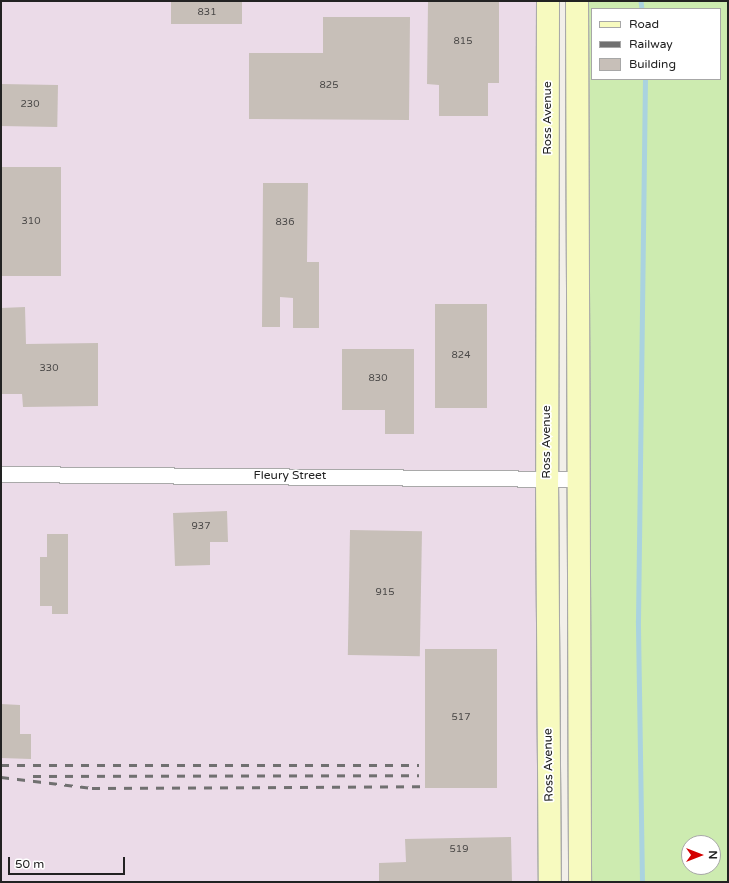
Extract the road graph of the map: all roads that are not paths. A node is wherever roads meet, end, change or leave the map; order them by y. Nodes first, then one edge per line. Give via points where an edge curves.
1 (548, 1) edge
2 (577, 1) edge
3 (1, 474) edge
4 (547, 479) junction
5 (578, 479) junction
6 (550, 882) edge
7 (580, 882) edge

1 - 4 main road, Ross Avenue
2 - 5 main road
3 - 4 street, Fleury Street
4 - 5 street, Fleury Street
4 - 6 main road, Ross Avenue
5 - 7 main road

